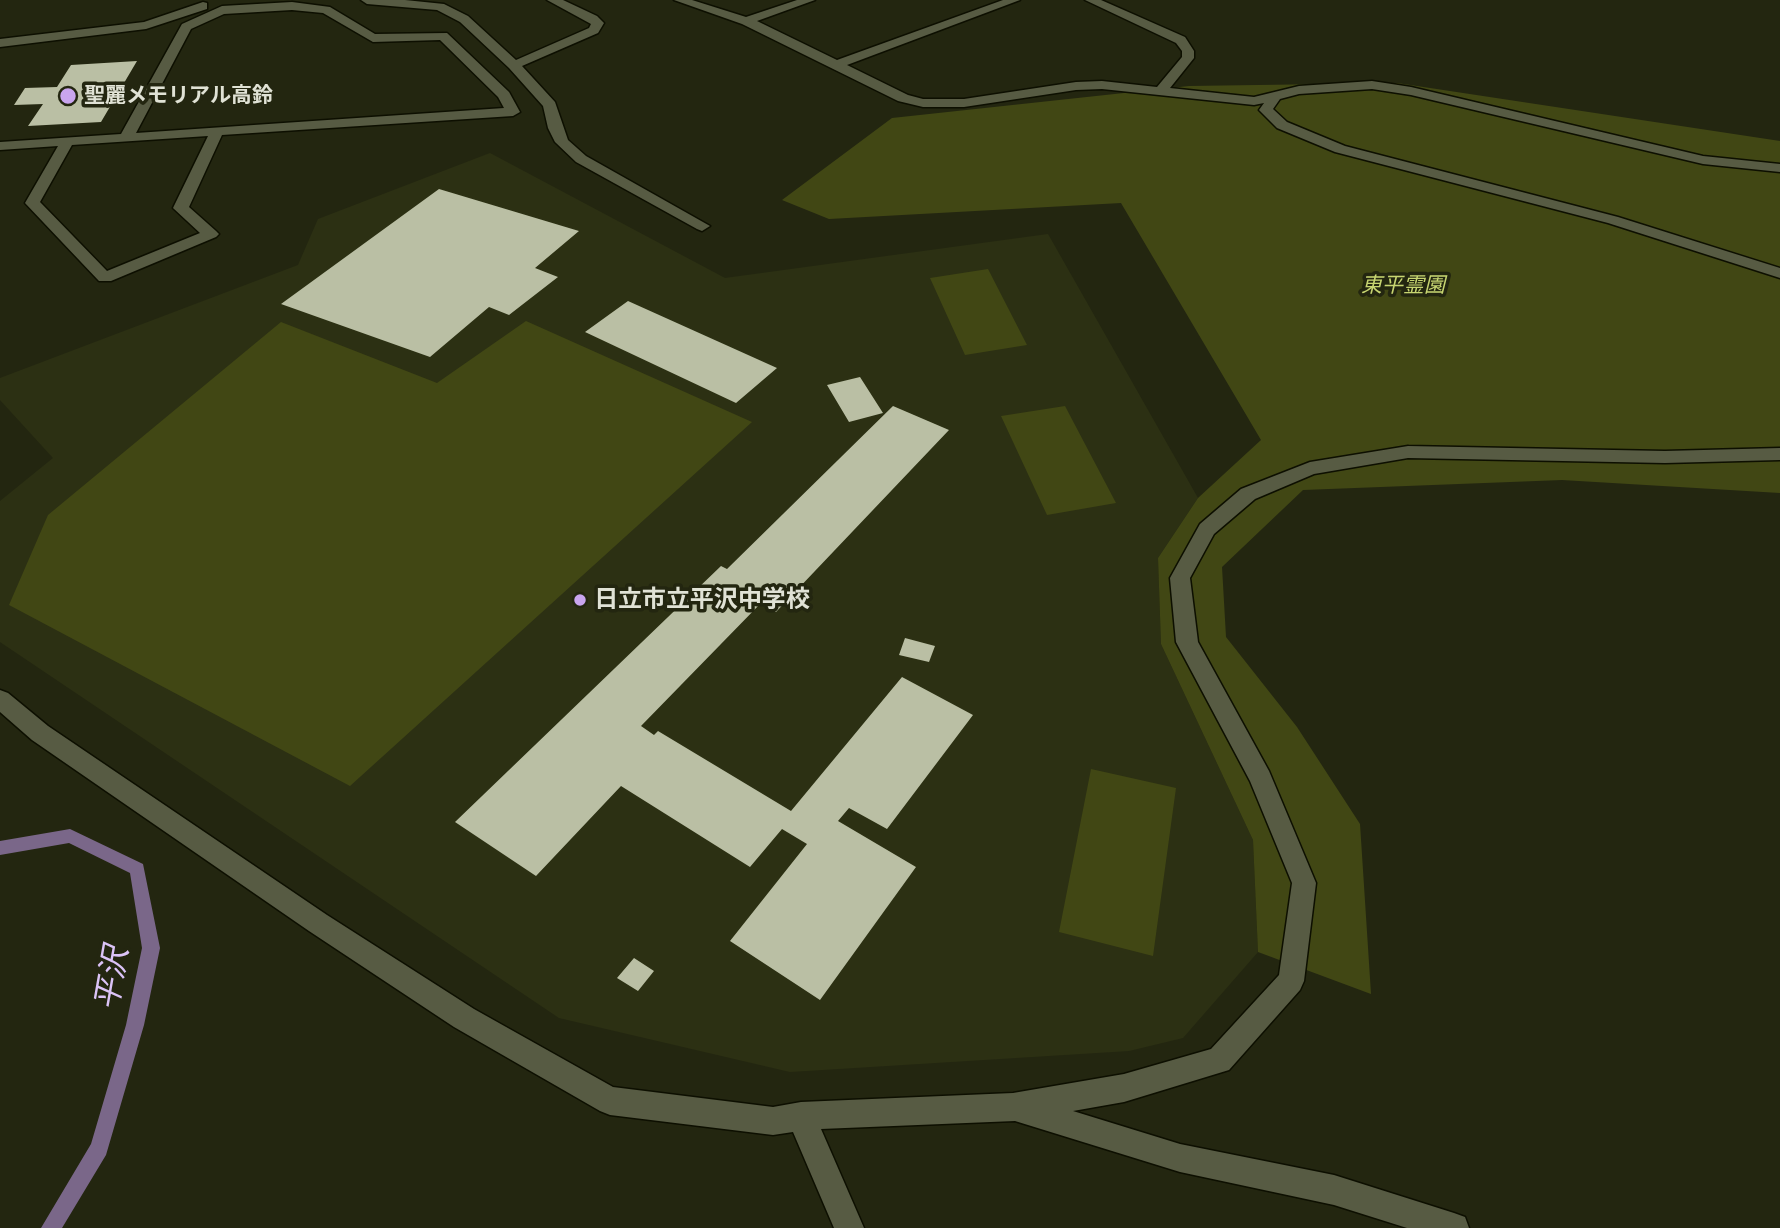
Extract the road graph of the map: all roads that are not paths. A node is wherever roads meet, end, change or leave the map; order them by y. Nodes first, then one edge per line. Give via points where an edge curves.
1 (225, 0) edge
2 (367, 0) edge
3 (553, 0) edge
4 (680, 0) edge
5 (808, 0) edge
6 (1014, 0) edge
7 (1091, 0) edge
8 (746, 21) junction
9 (0, 43) edge
10 (514, 65) junction
11 (835, 65) junction
12 (1161, 90) junction
13 (1273, 99) junction
14 (217, 132) junction
15 (126, 138) junction
16 (68, 141) junction
17 (0, 146) edge
18 (1780, 168) edge
19 (702, 226) dead end
20 (1780, 273) edge
21 (1780, 454) edge
22 (0, 699) edge
23 (1013, 1107) junction
24 (801, 1115) junction
25 (849, 1228) edge
26 (1454, 1228) edge

1 - 9 street via 146,25
2 - 10 street via 419,4 454,13
3 - 10 street via 593,19 598,23 594,30
4 - 8 street
5 - 8 street
6 - 11 street
7 - 12 street via 1181,40 1188,58
8 - 11 street
10 - 19 street via 550,106 562,142 581,159
11 - 12 street via 903,99 923,103 964,103 1076,86
12 - 13 street via 1254,101
13 - 18 street via 1299,90 1372,85 1703,160
13 - 20 street via 1266,110 1282,125 1340,149 1613,220
14 - 15 street
14 - 15 street via 513,113 504,94 443,36 373,38 326,10 292,6 222,10 186,27
14 - 16 street via 181,208 211,234 106,278 32,202
15 - 16 street
16 - 17 street
21 - 23 street via 1665,457 1408,452 1310,468 1248,494 1207,529 1180,578 1187,642 1261,778 1304,883 1290,981 1219,1060 1124,1088
22 - 24 street via 40,733 318,923 464,1018 610,1101 774,1121
23 - 24 street
23 - 26 street via 1180,1157 1334,1190
24 - 25 street

